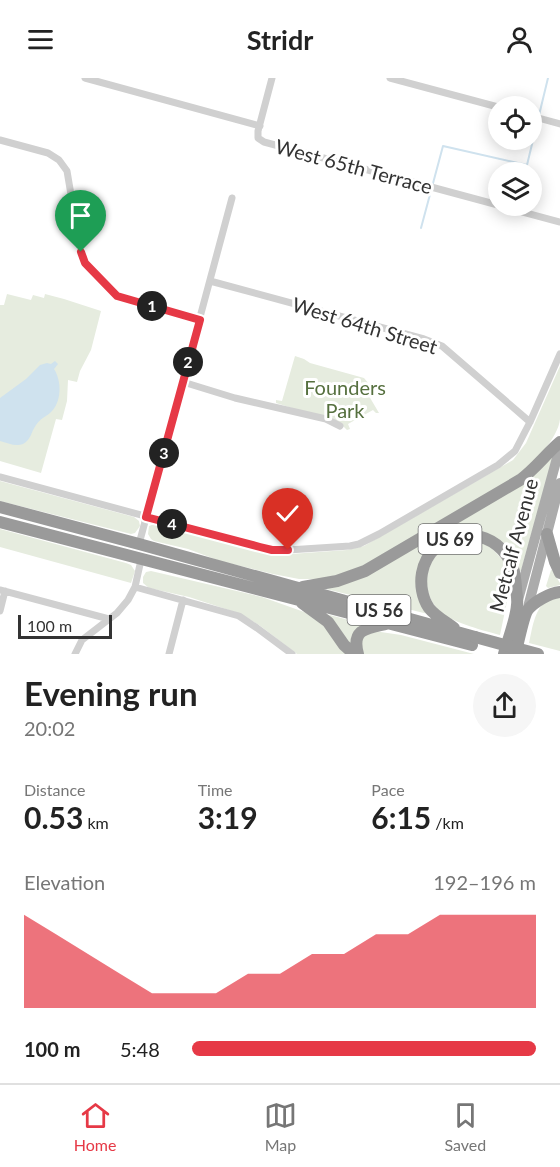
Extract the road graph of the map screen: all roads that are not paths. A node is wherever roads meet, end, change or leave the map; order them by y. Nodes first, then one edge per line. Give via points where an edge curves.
1 (85, 78) edge
2 (272, 78) edge
3 (390, 78) edge
4 (488, 104) edge
5 (542, 119) edge
6 (560, 124) edge
7 (260, 126) junction
8 (0, 140) edge
9 (232, 198) dead end
10 (488, 202) edge
11 (538, 216) edge
12 (560, 222) edge
13 (210, 281) junction
14 (200, 320) junction
15 (560, 354) edge
16 (183, 382) junction
17 (530, 422) junction
18 (340, 426) dead end
19 (560, 442) edge
20 (560, 447) edge
21 (0, 477) edge
22 (560, 483) edge
23 (0, 507) edge
24 (146, 517) junction
25 (0, 522) edge
26 (547, 534) junction
27 (139, 544) junction
28 (163, 550) junction
29 (119, 554) junction
30 (141, 560) junction
31 (560, 573) edge
32 (135, 587) junction
33 (3, 590) edge
34 (560, 592) edge
35 (297, 593) junction
36 (183, 600) junction
37 (522, 608) junction
38 (0, 611) edge
39 (109, 619) junction
40 (391, 623) junction
41 (460, 633) junction
42 (473, 641) junction
43 (75, 654) edge
44 (169, 654) edge
45 (292, 654) edge
46 (356, 654) edge
47 (505, 654) edge
48 (515, 654) edge
49 (538, 654) edge

1 - 7 street, West 65th Terrace
2 - 7 street
3 - 4 street
5 - 6 street
7 - 10 street, West 65th Terrace via 258,138 264,142
8 - 14 street via 48,153 59,160 67,171 85,263 110,290 117,296
9 - 13 street
11 - 12 street, West 65th Terrace
13 - 14 street
13 - 17 street, West 64th Street via 442,346
14 - 16 street
15 - 17 street
16 - 18 street
16 - 24 street
17 - 24 street via 509,458 359,544 272,550
19 - 35 highway via 520,480 365,571
20 - 37 main road, Metcalf Avenue
21 - 24 street
22 - 26 main road, Metcalf Avenue
23 - 27 highway, US 56
24 - 27 street
25 - 29 highway, US 56
26 - 31 highway
26 - 37 main road, Metcalf Avenue
27 - 28 highway, US 56
27 - 29 highway
28 - 30 highway
28 - 35 highway, US 56
29 - 30 highway, US 56
30 - 32 street
30 - 35 highway, US 56
32 - 36 street
32 - 39 street via 119,612
33 - 38 street
33 - 39 street
34 - 37 highway
35 - 40 highway, US 56
35 - 41 highway, US 56
35 - 46 highway
36 - 44 street
36 - 45 street via 242,617
37 - 41 highway, US 69 via 513,567 497,544 471,534 447,540 426,561 421,583 430,610
37 - 47 highway, Metcalf Avenue / US 69
37 - 48 highway, Metcalf Avenue
39 - 43 street via 82,640
40 - 42 highway, US 56
40 - 46 highway via 367,628 359,634
41 - 42 highway, US 56
42 - 47 highway, US 56
42 - 49 highway, US 56, bridge

